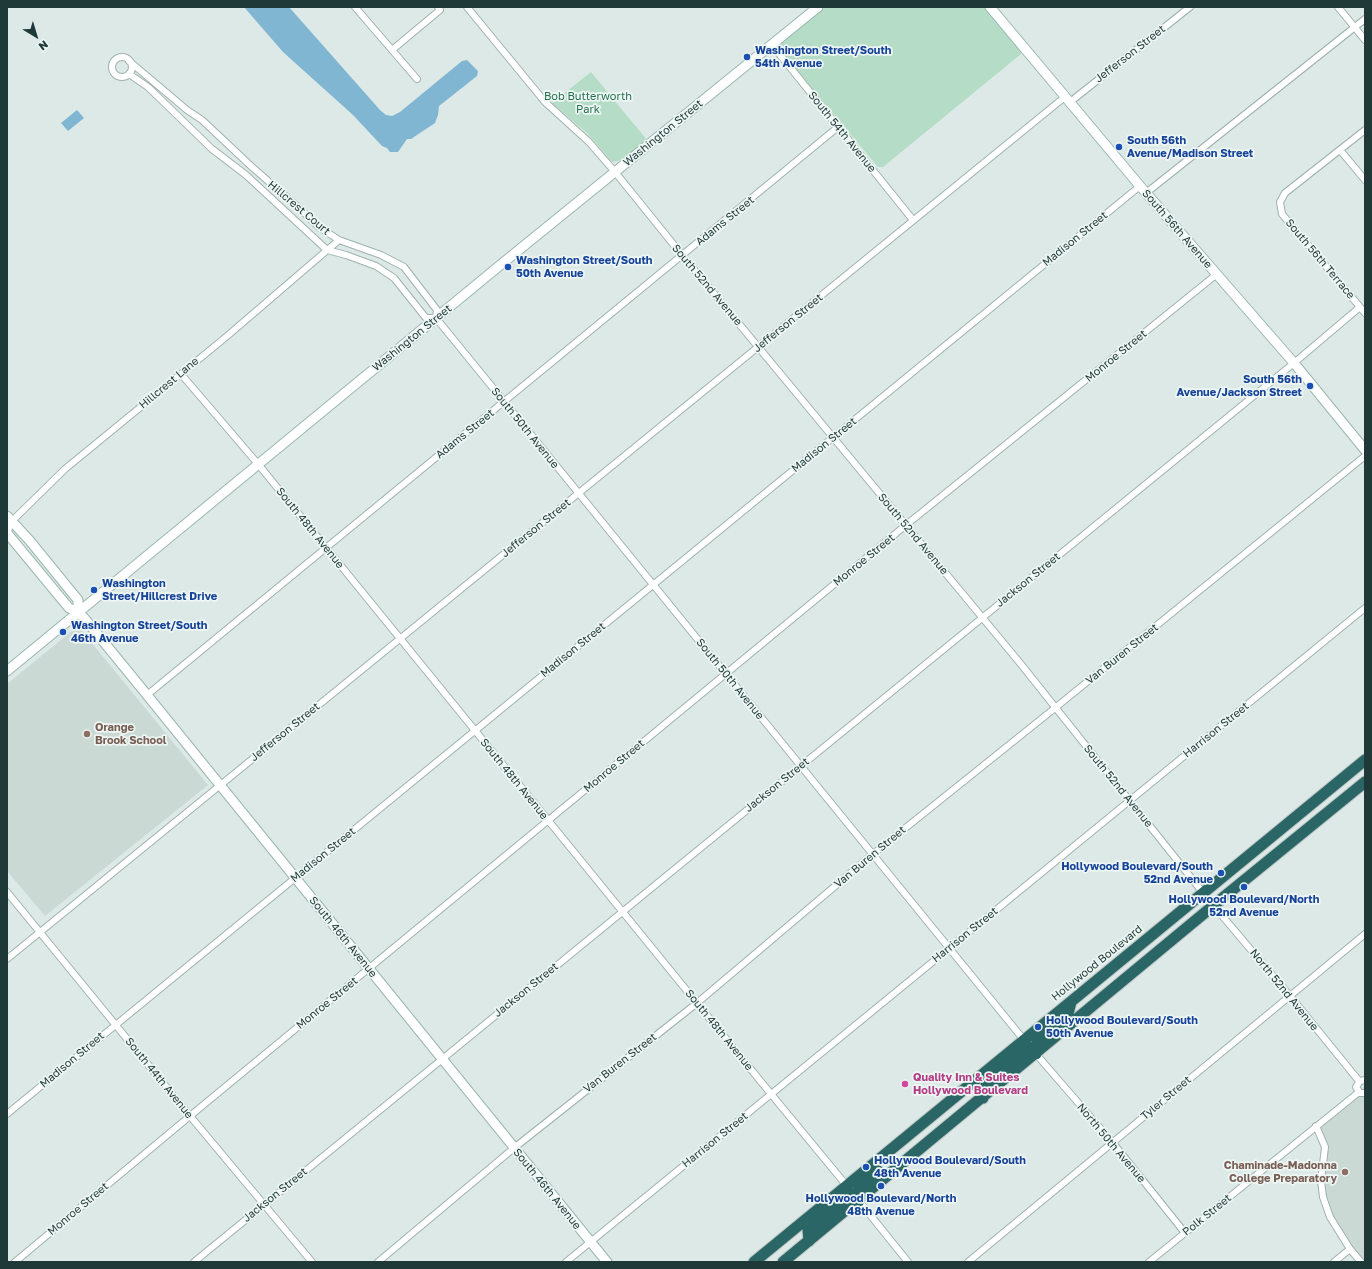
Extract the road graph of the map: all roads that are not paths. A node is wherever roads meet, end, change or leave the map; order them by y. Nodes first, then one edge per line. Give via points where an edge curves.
1 (355, 7) edge
2 (438, 7) edge
3 (467, 7) edge
4 (818, 7) edge
5 (990, 7) edge
6 (1190, 7) edge
7 (1338, 7) edge
8 (1365, 19) edge
9 (1355, 27) junction
10 (1365, 40) edge
11 (768, 48) junction
12 (392, 50) junction
13 (129, 61) junction
14 (129, 74) junction
15 (417, 79) dead end
16 (1068, 99) junction
17 (838, 127) junction
18 (1365, 130) edge
19 (1340, 150) junction
20 (615, 172) junction
21 (1365, 180) edge
22 (1143, 189) junction
23 (913, 220) junction
24 (339, 240) junction
25 (328, 250) junction
26 (682, 255) junction
27 (1217, 274) junction
28 (1360, 307) junction
29 (1365, 313) edge
30 (436, 318) junction
31 (758, 347) junction
32 (1294, 363) junction
33 (181, 374) junction
34 (504, 402) junction
35 (833, 437) junction
36 (1365, 450) edge
37 (1365, 456) edge
38 (258, 464) junction
39 (578, 493) junction
40 (10, 518) edge
41 (906, 526) junction
42 (7, 533) edge
43 (326, 548) junction
44 (653, 585) junction
45 (1365, 608) edge
46 (78, 612) junction
47 (982, 618) junction
48 (400, 638) junction
49 (7, 671) edge
50 (726, 674) junction
51 (147, 695) junction
52 (1055, 708) junction
53 (475, 730) junction
54 (1365, 760) edge
55 (801, 766) junction
56 (1365, 782) edge
57 (220, 785) junction
58 (1130, 801) junction
59 (548, 821) junction
60 (873, 854) junction
61 (295, 878) junction
62 (7, 892) edge
63 (1208, 899) junction
64 (622, 912) junction
65 (39, 931) junction
66 (1365, 934) edge
67 (950, 948) junction
68 (7, 959) edge
69 (368, 968) junction
70 (1290, 996) junction
71 (1071, 1002) junction
72 (697, 1003) junction
73 (115, 1025) junction
74 (1024, 1040) junction
75 (1036, 1054) junction
76 (442, 1059) junction
77 (1362, 1081) edge
78 (1362, 1093) edge
79 (771, 1094) junction
80 (983, 1098) junction
81 (7, 1114) edge
82 (190, 1116) junction
83 (1316, 1126) junction
84 (902, 1140) junction
85 (1112, 1143) junction
86 (514, 1148) junction
87 (847, 1186) junction
88 (859, 1201) junction
89 (264, 1205) junction
90 (1185, 1233) junction
91 (809, 1241) junction
92 (590, 1242) junction
93 (1350, 1249) junction
94 (15, 1262) edge
95 (194, 1262) edge
96 (312, 1262) edge
97 (378, 1262) edge
98 (566, 1262) edge
99 (607, 1262) edge
100 (754, 1262) edge
101 (783, 1262) edge
102 (908, 1262) edge
103 (968, 1262) edge
104 (1149, 1262) edge
105 (1334, 1262) edge
106 (1361, 1262) edge

1 - 12 street
2 - 12 street via 440,10
3 - 20 street, South 52nd Avenue via 545,102 589,142
4 - 11 street, Washington Street
5 - 16 street, South 56th Avenue
6 - 16 street, Jefferson Street
7 - 9 street
8 - 9 street, Madison Street
9 - 10 street
9 - 22 street, Madison Street
11 - 17 street, South 54th Avenue via 777,51
11 - 20 street, Washington Street
12 - 15 street
13 - 14 street
13 - 14 street via 118,58 112,66 117,76
13 - 24 street, Hillcrest Court via 202,120 319,228
14 - 25 street, Hillcrest Court via 148,87 212,149
16 - 22 street, South 56th Avenue
16 - 23 street, Jefferson Street
17 - 23 street, South 54th Avenue
17 - 26 street, Adams Street
18 - 19 street
19 - 21 street
19 - 28 street, South 56th Terrace via 1285,193 1280,202 1282,214
20 - 26 street, South 52nd Avenue
20 - 30 street, Washington Street
22 - 27 street, South 56th Avenue
22 - 35 street, Madison Street
23 - 31 street, Jefferson Street
24 - 25 street, Hillcrest Lane
24 - 30 street, Hillcrest Court via 382,255 404,267 437,310
25 - 30 street, Hillcrest Court via 376,266 394,278 426,318
25 - 33 street, Hillcrest Lane
26 - 31 street, South 52nd Avenue
26 - 34 street, Adams Street
27 - 32 street, South 56th Avenue
27 - 41 street, Monroe Street
28 - 29 street, South 56th Terrace
28 - 32 street, Jackson Street
30 - 34 street, South 50th Avenue
30 - 38 street, Washington Street
31 - 35 street, South 52nd Avenue
31 - 39 street, Jefferson Street
32 - 36 street, South 56th Avenue
32 - 47 street, Jackson Street
33 - 38 street, South 48th Avenue
33 - 40 street, Hillcrest Lane via 65,469
34 - 39 street, South 50th Avenue
34 - 43 street, Adams Street
35 - 41 street, South 52nd Avenue
35 - 44 street, Madison Street
37 - 52 street, Van Buren Street
38 - 43 street, South 48th Avenue
38 - 46 street, Washington Street
39 - 44 street, South 50th Avenue
39 - 48 street, Jefferson Street
40 - 42 street, Hillcrest Lane
40 - 46 street, South 46th Avenue via 78,600
41 - 47 street, South 52nd Avenue
41 - 50 street, Monroe Street
42 - 46 street, South 46th Avenue via 69,608
43 - 48 street, South 48th Avenue
43 - 51 street, Adams Street
44 - 50 street, South 50th Avenue
44 - 53 street, Madison Street
45 - 58 street, Harrison Street
46 - 49 street, Washington Street
46 - 51 street, South 46th Avenue
47 - 52 street, South 52nd Avenue
47 - 55 street, Jackson Street
48 - 53 street, South 48th Avenue
48 - 57 street, Jefferson Street
50 - 55 street, South 50th Avenue
50 - 59 street, Monroe Street
51 - 57 street, South 46th Avenue
52 - 58 street, South 52nd Avenue
52 - 60 street, Van Buren Street
53 - 59 street, South 48th Avenue
53 - 61 street, Madison Street
54 - 63 highway, Hollywood Boulevard
55 - 60 street, South 50th Avenue
55 - 64 street, Jackson Street
56 - 63 highway, Hollywood Boulevard
57 - 61 street, South 46th Avenue
57 - 65 street, Jefferson Street
58 - 63 street, South 52nd Avenue
58 - 67 street, Harrison Street
59 - 64 street, South 48th Avenue
59 - 69 street, Monroe Street
60 - 67 street, South 50th Avenue
60 - 72 street, Van Buren Street
61 - 69 street, South 46th Avenue
61 - 73 street, Madison Street
62 - 65 street, South 44th Avenue
63 - 70 street, North 52nd Avenue
63 - 71 highway, Hollywood Boulevard
63 - 75 highway, Hollywood Boulevard
64 - 72 street, South 48th Avenue
64 - 76 street, Jackson Street
65 - 68 street, Jefferson Street
65 - 73 street, South 44th Avenue
66 - 70 street, Tyler Street
67 - 74 street, South 50th Avenue
67 - 79 street, Harrison Street
69 - 76 street, South 46th Avenue
69 - 82 street, Monroe Street
70 - 77 street, North 52nd Avenue
70 - 85 street, Tyler Street
71 - 74 highway, Hollywood Boulevard
71 - 75 highway via 1068,1014 1036,1043
72 - 79 street, South 48th Avenue
72 - 86 street, Van Buren Street
73 - 81 street, Madison Street
73 - 82 street, South 44th Avenue
74 - 80 highway via 1026,1049 1022,1055 986,1084
74 - 84 highway, Hollywood Boulevard
75 - 80 highway, Hollywood Boulevard
75 - 85 street, North 50th Avenue
76 - 86 street, South 46th Avenue
76 - 89 street, Jackson Street
77 - 78 street, Polk Street via 1356,1087
78 - 83 street, Polk Street
79 - 87 street, South 48th Avenue
79 - 92 street, Harrison Street
80 - 88 highway, Hollywood Boulevard
82 - 89 street, South 44th Avenue
82 - 94 street, Monroe Street
83 - 90 street, Polk Street
83 - 93 street via 1325,1147 1321,1181 1323,1197 1330,1217
84 - 87 highway, Hollywood Boulevard
84 - 88 highway via 900,1151 860,1186 857,1194
85 - 90 street, North 50th Avenue
85 - 103 street, Tyler Street
86 - 92 street, South 46th Avenue
86 - 97 street, Van Buren Street
87 - 91 highway via 848,1191 842,1202 808,1229
87 - 100 highway, Hollywood Boulevard
88 - 91 highway, Hollywood Boulevard
88 - 102 street
89 - 95 street, Jackson Street
89 - 96 street, South 44th Avenue
90 - 104 street, Polk Street
91 - 101 highway, Hollywood Boulevard
92 - 98 street, Harrison Street
92 - 99 street, South 46th Avenue
93 - 105 street
93 - 106 street

